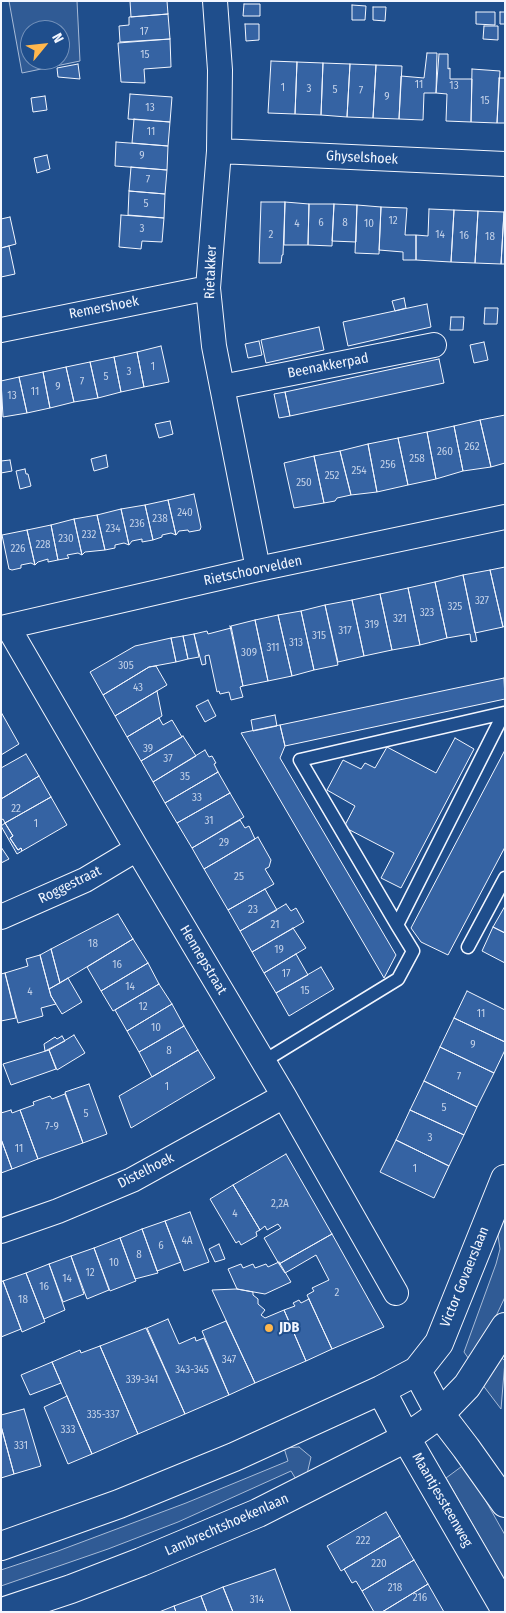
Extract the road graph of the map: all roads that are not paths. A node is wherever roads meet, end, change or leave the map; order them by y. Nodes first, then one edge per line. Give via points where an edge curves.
1 (215, 1) edge
2 (219, 151) junction
3 (505, 164) edge
4 (208, 288) junction
5 (1, 330) edge
6 (434, 345) dead end
7 (222, 387) junction
8 (505, 517) edge
9 (258, 569) junction
10 (5, 627) edge
11 (137, 850) junction
12 (505, 878) edge
13 (1, 917) edge
14 (397, 924) junction
15 (468, 948) dead end
16 (264, 1061) junction
17 (284, 1096) junction
18 (505, 1179) edge
19 (1, 1231) edge
20 (396, 1293) dead end
21 (505, 1327) edge
22 (417, 1371) junction
23 (381, 1390) junction
24 (440, 1414) junction
25 (406, 1438) junction
26 (505, 1502) edge
27 (1, 1546) edge
28 (505, 1610) edge
29 (2, 1612) edge

1 - 2 street, Rietakker via 220,70
2 - 3 street, Ghyselshoek
2 - 4 street, Rietakker
4 - 5 street, Remershoek
4 - 7 street, Rietakker
6 - 7 street, Beenakkerpad
7 - 9 street, Rietakker
8 - 9 street, Rietschoorvelden
9 - 10 street, Rietschoorvelden
10 - 11 street, Hennepstraat
11 - 13 street, Roggestraat via 85,880
11 - 16 street, Hennepstraat
12 - 15 lane
14 - 14 lane via 300,760 504,712 406,907
14 - 16 lane via 413,951 398,979
16 - 17 street, Hennepstraat
17 - 19 street, Distelhoek via 132,1180
17 - 20 street, Hennepstraat
18 - 22 street, Victor Govaerslaan via 439,1342
21 - 24 street via 467,1386
22 - 23 street
22 - 24 street
23 - 25 street, Maantjessteenweg
23 - 27 street via 128,1501
24 - 25 street, Lambrechtshoekenlaan
24 - 26 street
25 - 28 street, Maantjessteenweg
25 - 29 street, Lambrechtshoekenlaan via 258,1513 70,1589

